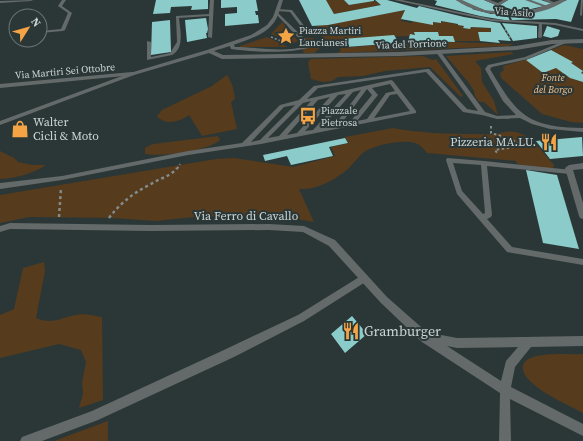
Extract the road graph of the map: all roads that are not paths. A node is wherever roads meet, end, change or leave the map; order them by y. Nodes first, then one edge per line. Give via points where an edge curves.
1 (31, 0) edge
2 (64, 0) edge
3 (212, 0) edge
4 (276, 0) edge
5 (282, 0) edge
6 (396, 0) edge
7 (458, 0) edge
8 (486, 0) edge
9 (506, 0) edge
10 (527, 0) edge
11 (545, 0) edge
12 (564, 0) edge
13 (583, 0) edge
14 (0, 2) edge
15 (556, 4) junction
16 (548, 7) junction
17 (507, 9) dead end
18 (277, 12) junction
19 (515, 13) junction
20 (582, 14) dead end
21 (211, 15) junction
22 (540, 23) junction
23 (303, 27) dead end
24 (583, 30) edge
25 (48, 31) edge
26 (210, 36) dead end
27 (540, 37) dead end
28 (583, 41) edge
29 (149, 42) dead end
30 (566, 42) junction
31 (231, 44) junction
32 (209, 51) junction
33 (438, 52) junction
34 (132, 74) junction
35 (0, 86) edge
36 (367, 87) junction
37 (352, 90) junction
38 (399, 92) junction
39 (336, 94) junction
40 (317, 98) junction
41 (301, 102) junction
42 (483, 113) junction
43 (520, 116) junction
44 (369, 121) junction
45 (0, 123) edge
46 (352, 124) junction
47 (336, 127) junction
48 (583, 130) edge
49 (315, 131) junction
50 (299, 134) junction
51 (281, 138) junction
52 (261, 142) junction
53 (244, 145) junction
54 (484, 163) junction
55 (583, 166) edge
56 (569, 170) junction
57 (0, 186) edge
58 (583, 216) edge
59 (482, 218) junction
60 (0, 229) edge
61 (583, 262) edge
62 (364, 278) junction
63 (426, 338) junction
64 (583, 342) edge
65 (528, 343) junction
66 (505, 390) junction
67 (583, 430) edge
68 (26, 441) edge
69 (505, 441) edge

1 - 14 street
2 - 25 lane via 60,6 70,13 63,30
3 - 21 lane
4 - 18 street
5 - 18 street
6 - 22 street, Via Asilo via 492,20
7 - 19 street via 485,11
8 - 9 street via 498,5
10 - 16 lane
11 - 15 lane
12 - 15 street
13 - 20 street
15 - 16 street
16 - 19 street
17 - 19 street
18 - 23 lane via 291,11
18 - 31 street via 265,30
18 - 31 lane via 309,46 284,49 233,48
21 - 26 lane
21 - 29 lane via 177,18 179,42 172,54 149,59
22 - 24 street, Via Asilo
22 - 27 lane
28 - 30 street, Via del Torrione
30 - 33 street, Via del Torrione via 516,48
30 - 43 lane via 526,58 490,66 487,69 508,103
31 - 32 street
32 - 33 street, Via del Torrione via 222,57
32 - 34 street
33 - 42 lane
34 - 35 street, Via Martiri Sei Ottobre
34 - 45 street
36 - 37 lane
36 - 38 lane via 392,82
36 - 46 lane via 374,94
36 - 47 lane
37 - 39 lane
37 - 49 lane
38 - 44 lane via 388,94
38 - 44 lane via 414,112
39 - 40 lane
39 - 50 lane
40 - 41 lane
40 - 51 lane
41 - 42 lane via 316,87 427,70 464,111
41 - 52 lane
41 - 53 lane via 282,106
42 - 43 lane via 500,119
43 - 48 lane via 549,127
44 - 46 lane
46 - 47 lane
47 - 49 lane
49 - 50 lane
50 - 51 lane
51 - 52 lane
52 - 53 lane
53 - 57 lane via 188,153 62,178
54 - 56 lane
54 - 59 lane via 490,215
54 - 59 lane via 449,160 459,192
55 - 56 street
56 - 58 street
59 - 61 lane via 510,250
60 - 62 street, Via Ferro di Cavallo via 10,226 104,226 304,229 332,243
62 - 63 street, Via Ferro di Cavallo
62 - 68 street via 301,318 230,353 94,416
63 - 65 street via 457,343
63 - 66 street, Via Ferro di Cavallo
64 - 65 street
65 - 66 street via 510,365
66 - 67 street, Via Ferro di Cavallo
66 - 69 street

